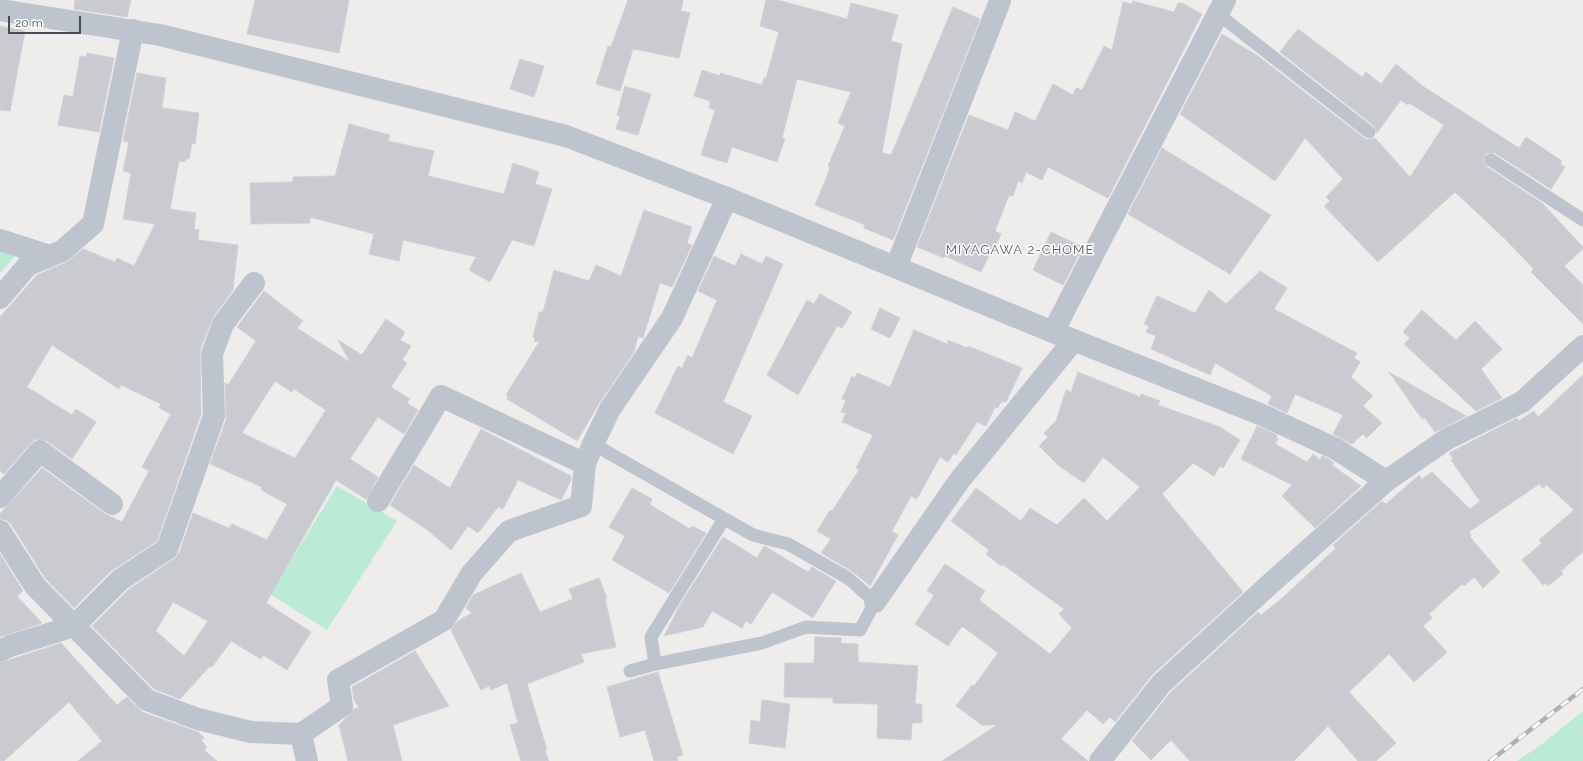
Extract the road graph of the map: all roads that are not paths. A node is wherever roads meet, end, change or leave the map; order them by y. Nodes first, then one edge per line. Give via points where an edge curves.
1 (1000, 1) edge
2 (1221, 7) edge
3 (0, 10) edge
4 (133, 30) junction
5 (1369, 132) dead end
6 (1491, 160) dead end
7 (727, 198) junction
8 (1583, 220) edge
9 (0, 240) edge
10 (50, 256) junction
11 (896, 267) junction
12 (254, 284) dead end
13 (0, 298) edge
14 (1053, 332) junction
15 (1074, 340) junction
16 (1583, 346) edge
17 (593, 444) junction
18 (585, 464) junction
19 (1386, 481) junction
20 (0, 497) edge
21 (378, 501) dead end
22 (112, 504) dead end
23 (724, 519) junction
24 (0, 531) edge
25 (875, 602) junction
26 (74, 626) junction
27 (0, 650) edge
28 (655, 664) junction
29 (630, 671) dead end
30 (302, 734) junction
31 (306, 761) edge
32 (1100, 761) edge

1 - 11 street
2 - 5 lane
2 - 14 street
3 - 4 street
4 - 7 street via 566,136
4 - 10 street via 94,224 62,251
6 - 8 lane
7 - 11 street
7 - 17 street via 672,318 610,409
9 - 10 street
10 - 13 street via 28,265
11 - 14 street
12 - 26 street via 223,324 212,354 214,416 167,549 120,580
14 - 15 street
15 - 19 street via 1260,414 1336,449
15 - 25 street via 959,481
16 - 19 street via 1522,402 1447,439
17 - 18 street
17 - 23 lane
18 - 21 street via 441,396
18 - 30 street via 581,506 509,531 472,574 444,620 338,680 342,706
19 - 32 street via 1161,684
20 - 22 street via 40,451
23 - 25 lane via 753,535 788,544 848,578
23 - 28 lane via 651,637
24 - 26 street via 35,586
25 - 28 lane via 860,630 806,627 762,643
26 - 27 street
26 - 30 street via 147,700 198,719 251,732
28 - 29 lane
30 - 31 street

